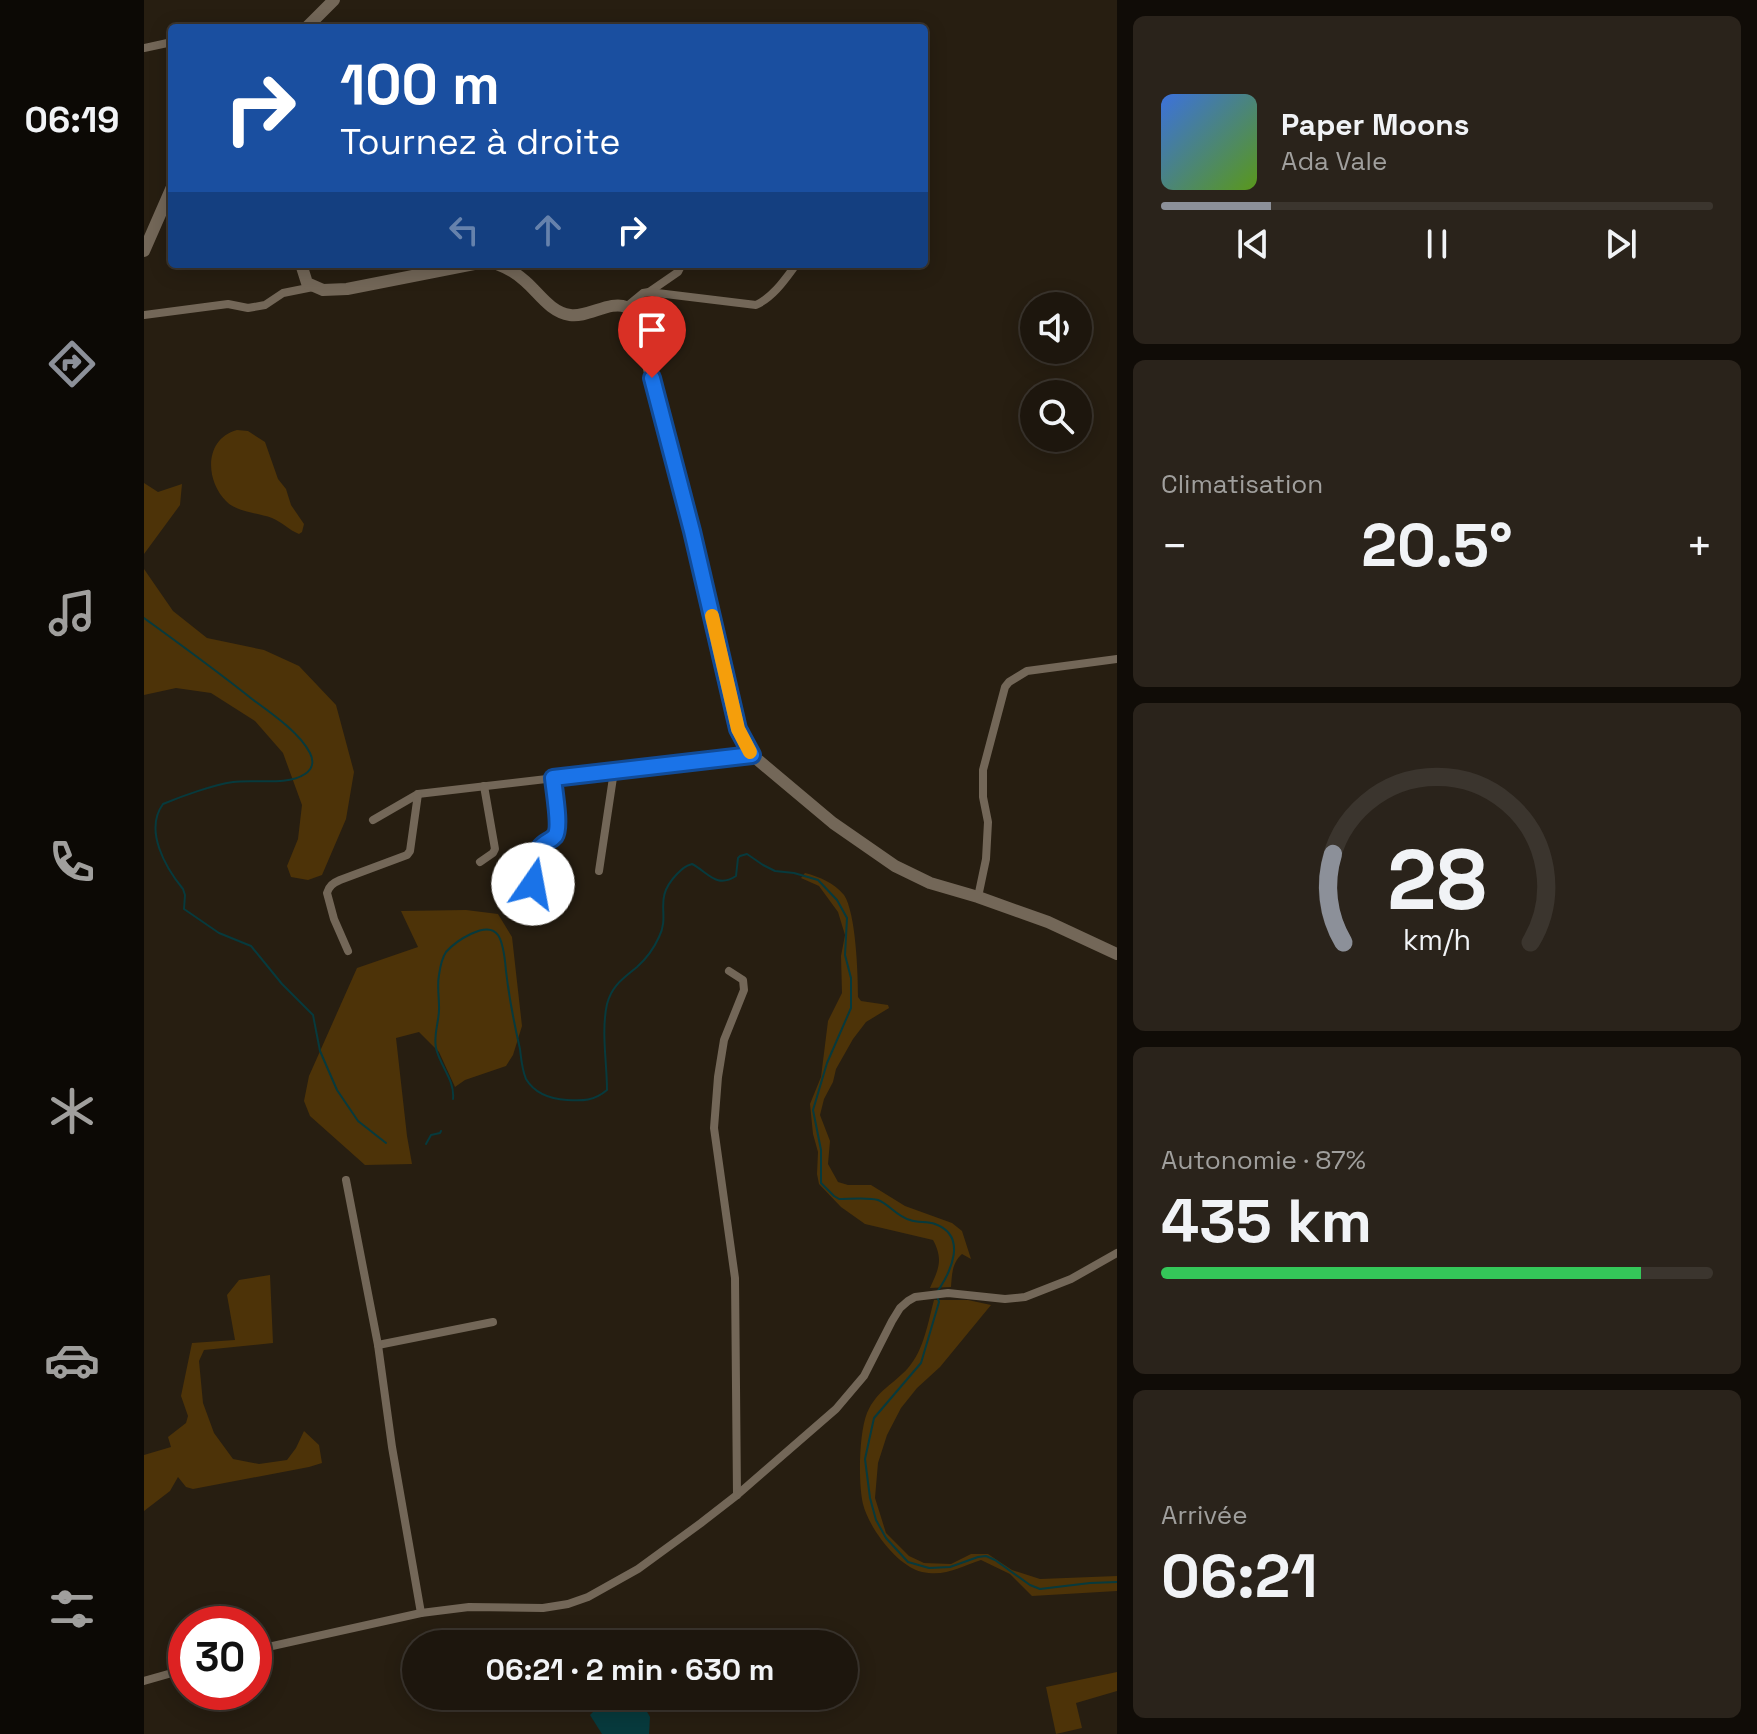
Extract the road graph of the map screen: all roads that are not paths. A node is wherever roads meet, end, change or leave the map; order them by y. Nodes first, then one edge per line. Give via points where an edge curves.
1 (334, 0) edge
2 (310, 24) edge
3 (168, 43) edge
4 (144, 48) edge
5 (168, 196) edge
6 (144, 251) edge
7 (302, 268) edge
8 (454, 268) edge
9 (507, 268) edge
10 (680, 268) edge
11 (793, 268) edge
12 (313, 287) junction
13 (649, 292) junction
14 (626, 307) junction
15 (144, 315) edge
16 (1117, 659) edge
17 (752, 755) junction
18 (614, 771) junction
19 (553, 778) junction
20 (484, 786) junction
21 (418, 794) junction
22 (373, 820) dead end
23 (480, 862) dead end
24 (599, 871) dead end
25 (533, 884) dead end
26 (978, 897) junction
27 (348, 951) dead end
28 (1117, 954) edge
29 (729, 971) dead end
30 (346, 1180) dead end
31 (1117, 1253) edge
32 (493, 1322) dead end
33 (378, 1345) junction
34 (737, 1495) junction
35 (421, 1613) junction
36 (272, 1646) edge
37 (168, 1674) edge
38 (144, 1681) edge

1 - 2 main road
3 - 4 street
5 - 6 main road
7 - 12 main road
8 - 12 main road via 347,289
9 - 14 main road via 557,311 585,315 610,306
10 - 13 street
11 - 13 street via 756,305
12 - 15 street via 248,308 228,304
13 - 14 street
14 - 17 main road via 635,316 738,729
16 - 26 street via 1027,671 1005,687 983,770 988,822
17 - 18 street
17 - 26 main road via 833,823 895,866
18 - 19 street
18 - 24 street
19 - 20 street
19 - 25 street via 557,831 540,848
20 - 21 street
20 - 23 street via 495,849
21 - 22 street
21 - 27 street via 407,855 334,882 327,893
26 - 28 main road
29 - 34 street via 743,980 744,990 724,1040 714,1128 735,1278
30 - 33 street
31 - 34 street via 1025,1297 915,1297 900,1308 864,1376 836,1409
32 - 33 street
33 - 35 street
34 - 35 street via 638,1569 588,1597 543,1608 469,1607
35 - 36 street
37 - 38 street

